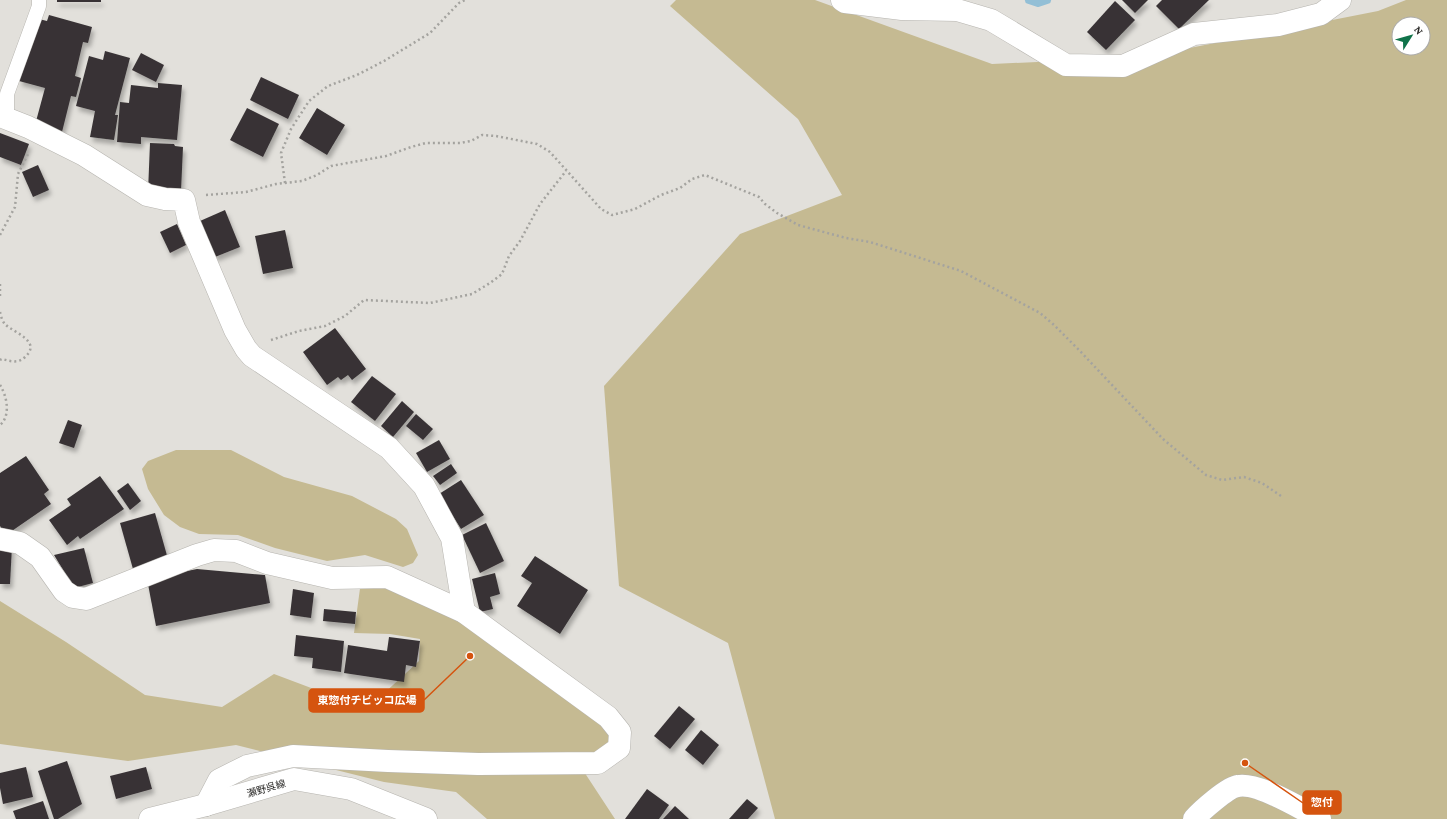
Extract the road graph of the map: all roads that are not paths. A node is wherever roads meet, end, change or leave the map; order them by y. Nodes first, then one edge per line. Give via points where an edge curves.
1 (38, 0) edge
2 (842, 0) edge
3 (1340, 0) edge
4 (4, 117) edge
5 (0, 539) edge
6 (464, 612) junction
7 (206, 805) junction
8 (150, 819) edge
9 (426, 819) edge
10 (1194, 819) edge
11 (1320, 819) edge

1 - 4 lane via 39,6 7,94
2 - 3 street via 902,10 957,10 991,20 1066,65 1123,66 1194,34 1278,25 1322,14
4 - 6 street via 84,155 148,195 184,200 189,222 235,330 246,349 252,356 389,448 424,486 452,538
5 - 6 street via 20,543 40,557 64,591 73,597 86,599 214,550 236,551 267,563 332,578 387,577
6 - 7 street via 608,717 620,732 619,748 598,763 478,764 292,756 247,766 219,780
7 - 8 street, 瀬野呉線
7 - 9 street, 瀬野呉線 via 294,779 352,789
10 - 11 street via 1216,798 1238,786 1269,792

